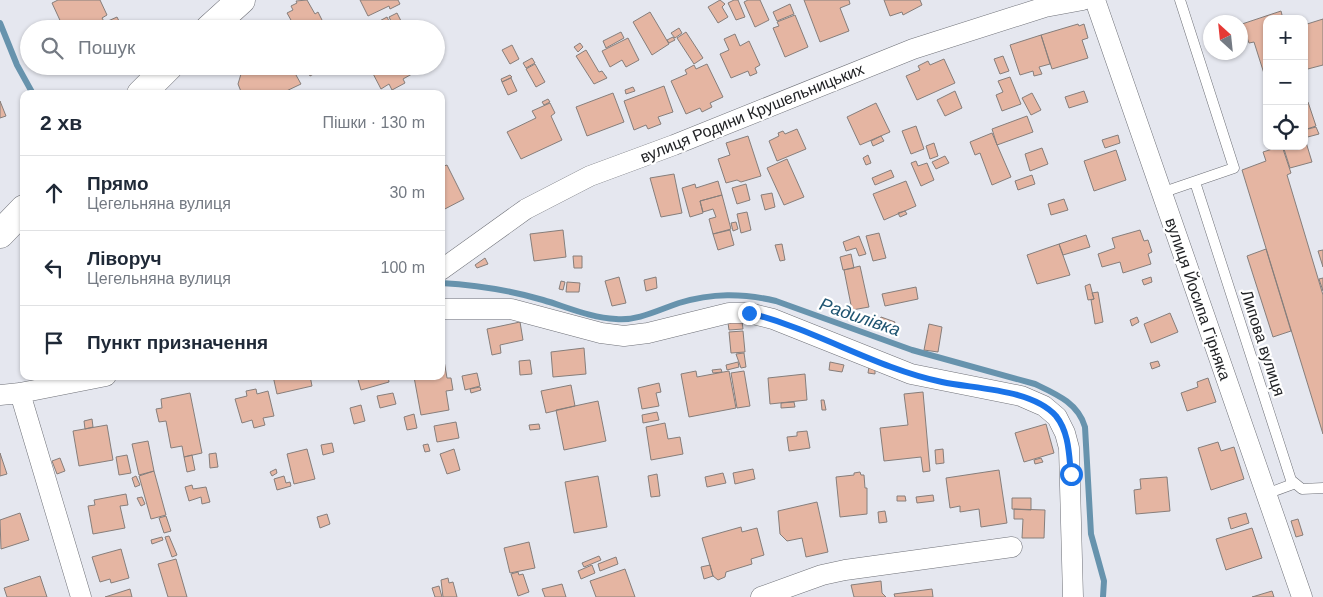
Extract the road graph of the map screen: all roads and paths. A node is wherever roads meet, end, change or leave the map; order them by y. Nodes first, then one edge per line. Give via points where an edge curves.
1 (241, 0) edge
2 (1083, 0) edge
3 (1095, 0) edge
4 (1180, 0) edge
5 (219, 20) edge
6 (160, 75) edge
7 (145, 90) edge
8 (1196, 182) junction
9 (1161, 193) junction
10 (20, 213) edge
11 (0, 234) edge
12 (445, 267) edge
13 (445, 309) edge
14 (85, 380) edge
15 (10, 394) edge
16 (1293, 484) junction
17 (1323, 488) edge
18 (1266, 494) junction
19 (1012, 547) dead end
20 (81, 597) edge
21 (761, 597) edge
22 (1073, 597) edge
23 (1302, 597) edge

1 - 5 main road
2 - 12 street, вулиця Родини Крушельницьких via 1044,7 913,49 590,176 526,209
3 - 9 street, вулиця Йосипа Гірняка
4 - 8 lane via 1234,168
6 - 7 main road
8 - 9 lane
8 - 16 lane, Липова вулиця
9 - 18 street, вулиця Йосипа Гірняка
10 - 11 main road
13 - 22 street via 511,309 624,336 729,313 749,313 773,319 911,374 1021,396 1044,406 1057,417 1069,448
14 - 15 street
15 - 20 street
16 - 17 lane via 1302,488
16 - 18 lane
18 - 23 street, вулиця Йосипа Гірняка
19 - 21 street via 845,570

